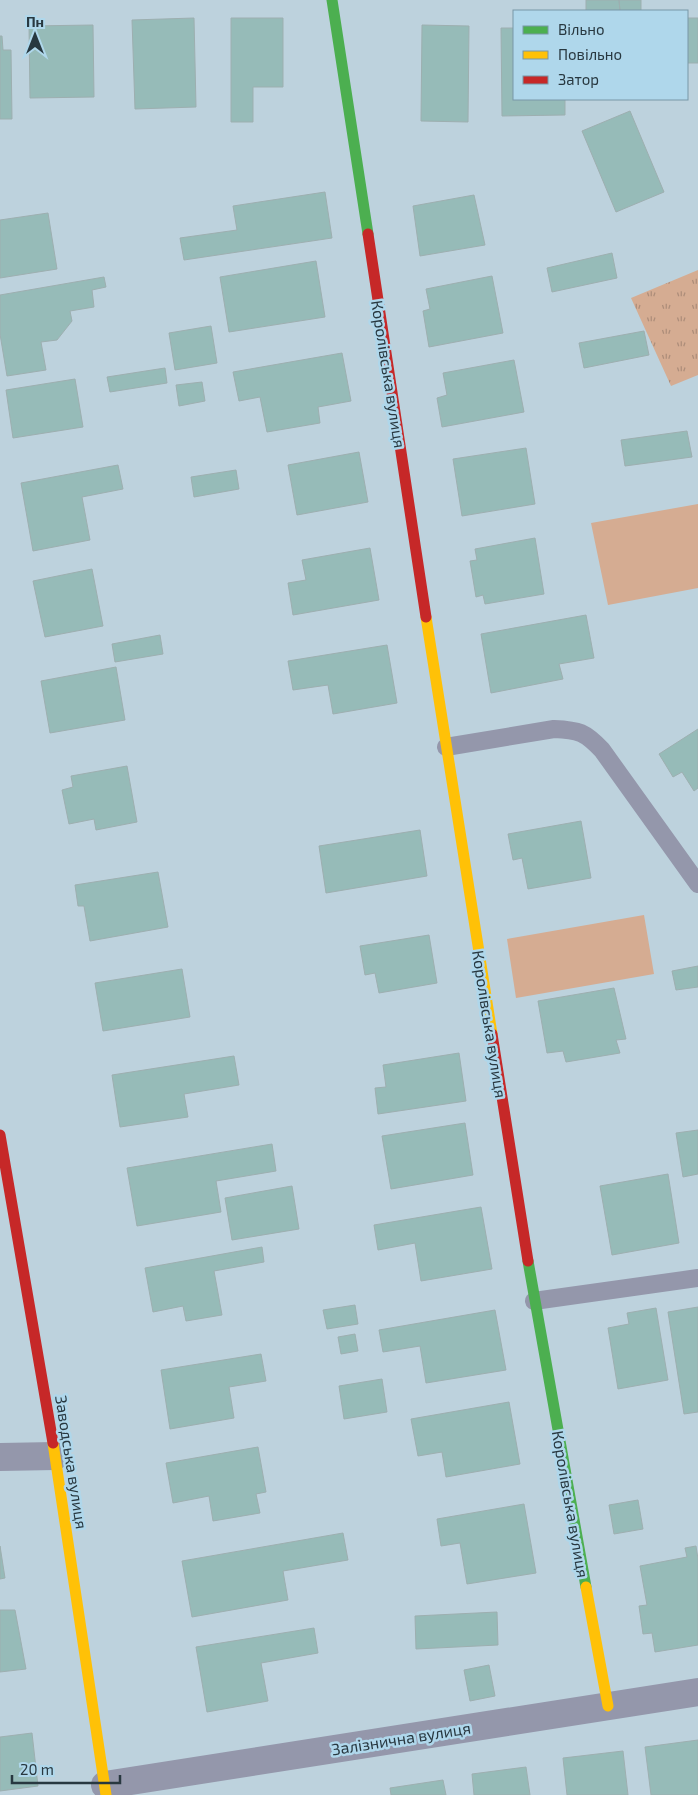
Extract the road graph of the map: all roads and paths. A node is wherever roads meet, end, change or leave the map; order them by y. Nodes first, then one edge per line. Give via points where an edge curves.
1 (332, 0) edge
2 (446, 747) junction
3 (698, 884) edge
4 (0, 1135) edge
5 (698, 1278) edge
6 (534, 1301) junction
7 (55, 1456) junction
8 (0, 1457) edge
9 (698, 1692) edge
10 (608, 1706) junction
11 (106, 1790) edge

1 - 2 street, Королівська вулиця
2 - 3 lane via 554,729 569,729 588,735
2 - 6 street, Королівська вулиця
4 - 7 street, Заводська вулиця
5 - 6 lane
6 - 10 street, Королівська вулиця
7 - 8 street
7 - 11 street, Заводська вулиця
9 - 10 street, Залізнична вулиця
10 - 11 street, Залізнична вулиця

